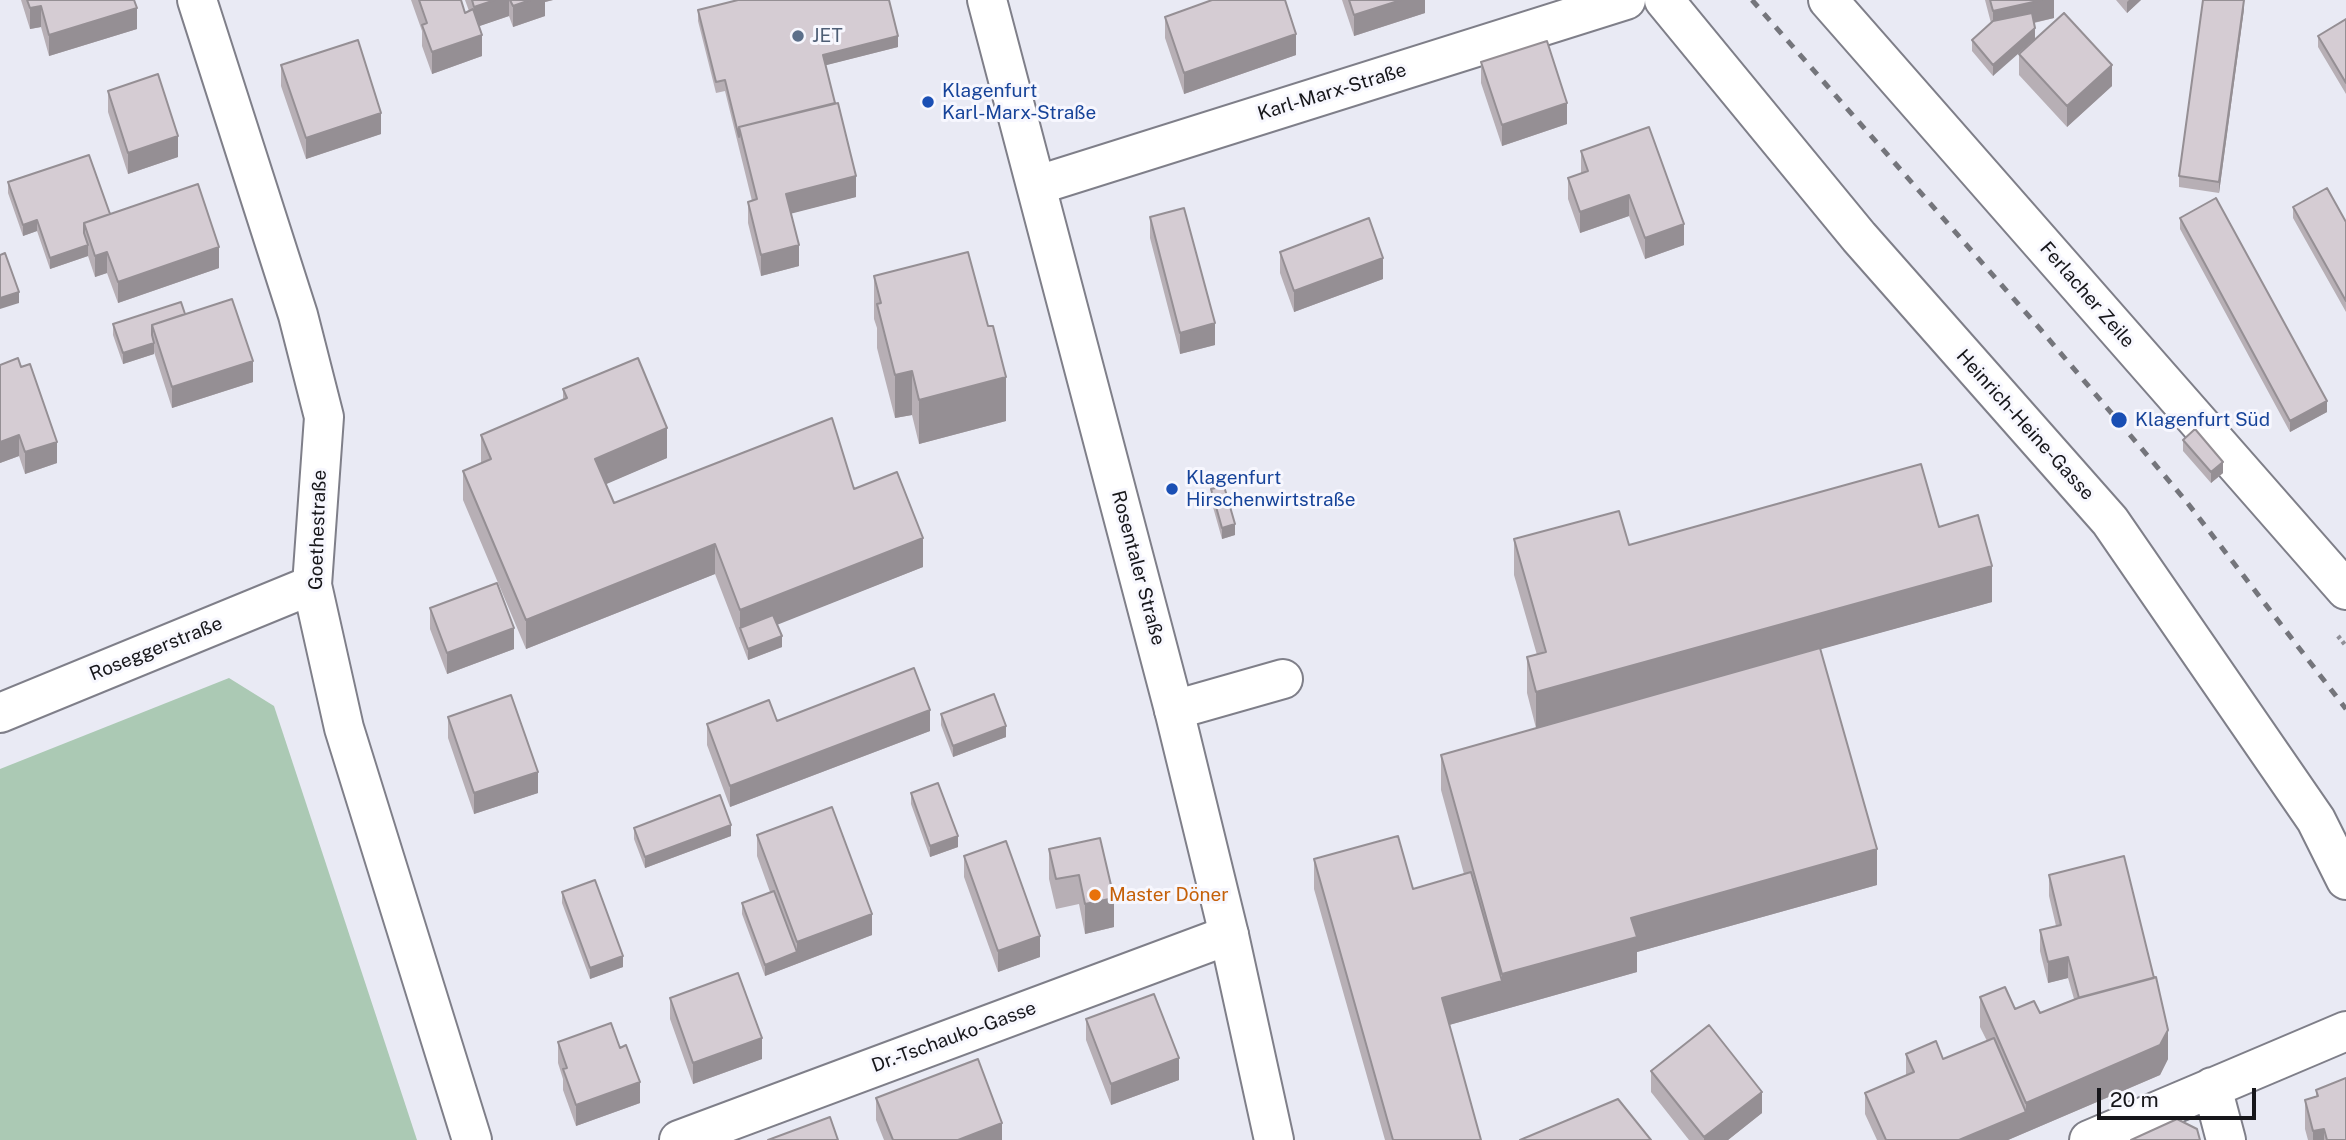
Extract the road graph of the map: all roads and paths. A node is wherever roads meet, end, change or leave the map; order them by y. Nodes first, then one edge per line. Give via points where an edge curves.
1 (197, 0) edge
2 (987, 0) edge
3 (1626, 0) edge
4 (1664, 0) edge
5 (1828, 0) edge
6 (1038, 185) junction
7 (312, 585) junction
8 (2346, 590) edge
9 (1283, 679) dead end
10 (1174, 710) junction
11 (0, 713) edge
12 (2346, 880) edge
13 (1229, 935) junction
14 (2346, 1031) edge
15 (2212, 1087) junction
16 (472, 1140) edge
17 (679, 1140) edge
18 (1275, 1140) edge
19 (2089, 1140) edge
20 (2226, 1140) edge

1 - 7 street, Goethestraße via 298,315 324,417
2 - 6 street, Rosentaler Straße
3 - 6 street, Karl-Marx-Straße
4 - 12 street, Heinrich-Heine-Gasse via 1858,237 2110,521 2316,820
5 - 8 street, Ferlacher Zeile
6 - 10 street, Rosentaler Straße
7 - 11 street, Roseggerstraße
7 - 16 street, Goethestraße via 344,728
9 - 10 street
10 - 13 street, Rosentaler Straße
13 - 17 street, Dr.-Tschauko-Gasse
13 - 18 street, Rosentaler Straße
14 - 15 street
15 - 19 street
15 - 20 street

